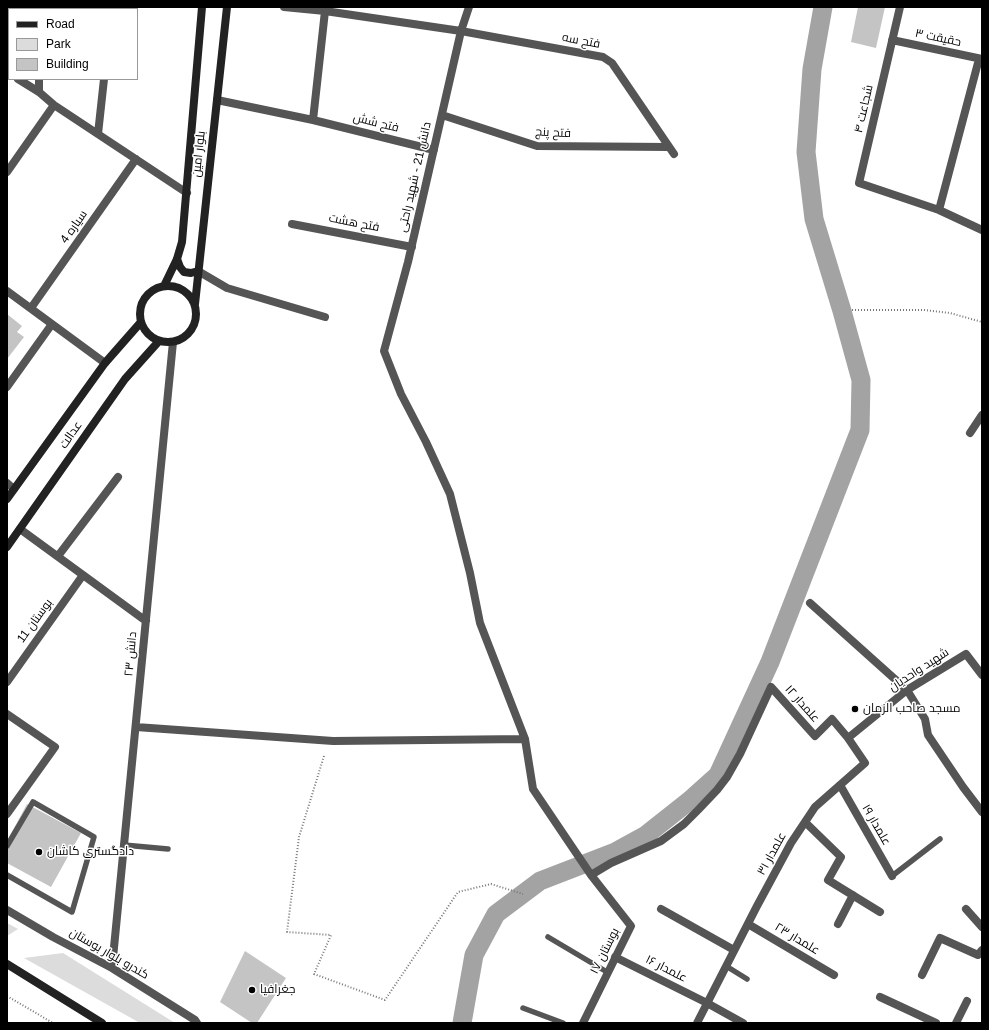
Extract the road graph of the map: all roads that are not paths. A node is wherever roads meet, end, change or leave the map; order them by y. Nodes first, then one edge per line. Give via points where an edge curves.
1 (202, 7) edge
2 (227, 7) edge
3 (284, 7) edge
4 (469, 7) edge
5 (900, 7) edge
6 (325, 11) junction
7 (460, 31) junction
8 (892, 40) junction
9 (980, 59) edge
10 (20, 80) edge
11 (39, 80) edge
12 (104, 80) edge
13 (39, 92) junction
14 (217, 100) junction
15 (54, 105) junction
16 (442, 114) junction
17 (313, 120) junction
18 (98, 134) junction
19 (669, 147) junction
20 (434, 150) junction
21 (674, 154) dead end
22 (136, 159) junction
23 (7, 172) edge
24 (187, 193) junction
25 (939, 210) junction
26 (292, 224) dead end
27 (982, 230) edge
28 (412, 247) junction
29 (177, 259) junction
30 (198, 271) junction
31 (164, 286) junction
32 (7, 291) edge
33 (195, 304) junction
34 (31, 308) junction
35 (325, 317) dead end
36 (141, 322) junction
37 (52, 324) junction
38 (159, 341) junction
39 (173, 342) junction
40 (105, 363) junction
41 (7, 387) edge
42 (982, 415) edge
43 (970, 433) dead end
44 (118, 477) dead end
45 (7, 483) edge
46 (14, 489) junction
47 (7, 499) edge
48 (20, 529) junction
49 (7, 547) edge
50 (58, 556) junction
51 (83, 575) junction
52 (810, 602) dead end
53 (146, 621) junction
54 (982, 676) edge
55 (7, 682) edge
56 (907, 690) junction
57 (7, 714) edge
58 (832, 719) joint
59 (136, 727) junction
60 (848, 738) junction
61 (525, 739) junction
62 (840, 786) junction
63 (982, 812) edge
64 (7, 814) edge
65 (805, 822) junction
66 (940, 839) dead end
67 (124, 845) junction
68 (7, 846) edge
69 (168, 849) dead end
70 (7, 874) edge
71 (591, 875) junction
72 (892, 876) joint
73 (853, 895) junction
74 (966, 908) dead end
75 (661, 909) dead end
76 (7, 910) edge
77 (880, 912) dead end
78 (748, 924) junction
79 (838, 924) dead end
80 (982, 927) edge
81 (548, 937) dead end
82 (734, 950) junction
83 (982, 950) edge
84 (615, 957) junction
85 (7, 964) edge
86 (726, 966) junction
87 (112, 968) junction
88 (607, 972) junction
89 (834, 975) dead end
90 (922, 975) dead end
91 (747, 979) dead end
92 (880, 997) dead end
93 (967, 1000) dead end
94 (707, 1003) junction
95 (523, 1008) dead end
96 (102, 1023) edge
97 (197, 1023) edge
98 (562, 1023) edge
99 (583, 1023) edge
100 (697, 1023) edge
101 (743, 1023) edge
102 (936, 1023) edge
103 (956, 1023) edge

1 - 24 street, بلوار امین
2 - 14 street, بلوار امین
3 - 6 street, فتح سه
4 - 7 street, دانش 21 - شهید راحتی
5 - 8 street, شجاعت ۴
6 - 7 street, فتح سه
6 - 17 street
7 - 16 street, دانش 21 - شهید راحتی
7 - 19 street, فتح سه via 603,57 612,63
8 - 9 street, حقیقت ۳
8 - 25 street, شجاعت ۴ via 859,182
9 - 25 street
10 - 13 street
11 - 13 street
12 - 18 street
13 - 15 street
14 - 17 street, فتح شش
14 - 30 street, بلوار امین
15 - 18 street
15 - 23 street
16 - 19 street, فتح پنج via 537,146
16 - 20 street, دانش 21 - شهید راحتی
17 - 20 street, فتح شش
18 - 22 street
19 - 21 street, فتح سه
20 - 28 street, دانش 21 - شهید راحتی
22 - 24 street
22 - 34 street, سیاره 4
24 - 29 street, بلوار امین via 182,242
25 - 27 street
26 - 28 street, فتح هشت
28 - 61 street, دانش 21 - شهید راحتی via 384,352 401,394 450,494 480,623
29 - 30 street via 184,272
29 - 31 street, بلوار امین
30 - 33 street, بلوار امین
30 - 35 street via 227,288
31 - 33 street via 181,289
31 - 36 street via 146,296 140,308
32 - 34 street
33 - 39 street via 194,325 186,336
34 - 37 street
36 - 38 street via 147,334
36 - 40 street, عدالت
37 - 40 street
37 - 41 street
38 - 39 street
38 - 48 street, عدالت via 125,379
39 - 53 street, دانش ۲۳
40 - 46 street, عدالت
42 - 43 street
44 - 50 street
45 - 46 street
46 - 47 street, عدالت
48 - 49 street, عدالت
48 - 50 street
50 - 51 street
51 - 53 street
51 - 55 street, بوستان 11
52 - 56 street
53 - 59 street, دانش ۲۳
54 - 56 street, شهید واحدیان via 966,654
56 - 60 street, شهید واحدیان
56 - 63 street via 925,719 928,735
57 - 64 street via 55,747
58 - 60 street, علمدار ۳۱
58 - 71 street, علمدار ۱۲ via 815,736 771,687 727,777 698,810 661,841 611,863
59 - 61 street via 333,741
59 - 67 street, دانش ۲۳
60 - 62 street, علمدار ۳۱ via 865,764
61 - 71 street via 533,788
62 - 65 street, علمدار ۳۱ via 815,807
62 - 72 street, علمدار ۱۹
65 - 73 street via 841,857 828,880
65 - 78 street, علمدار ۳۱
66 - 72 lane
67 - 69 lane
67 - 87 street, دانش ۲۳
68 - 70 lane via 33,802 94,837 72,912
71 - 84 street, بوستان ۱۷ via 631,926
73 - 77 street
73 - 79 street
74 - 80 street
75 - 82 street
76 - 87 street, کندرو بلوار بوستان
78 - 82 street, علمدار ۳۱
78 - 89 street, علمدار ۲۳
81 - 88 lane
82 - 86 street, علمدار ۳۱
83 - 90 street via 978,955 940,938
84 - 88 street, بوستان ۱۷
84 - 94 street, علمدار ۱۶
85 - 96 street
86 - 91 lane
86 - 94 street, علمدار ۳۱
87 - 97 street, کندرو بلوار بوستان
88 - 99 street, بوستان ۱۷
92 - 102 street
93 - 103 street
94 - 100 street, علمدار ۳۱
94 - 101 street, علمدار ۱۶
95 - 98 lane

